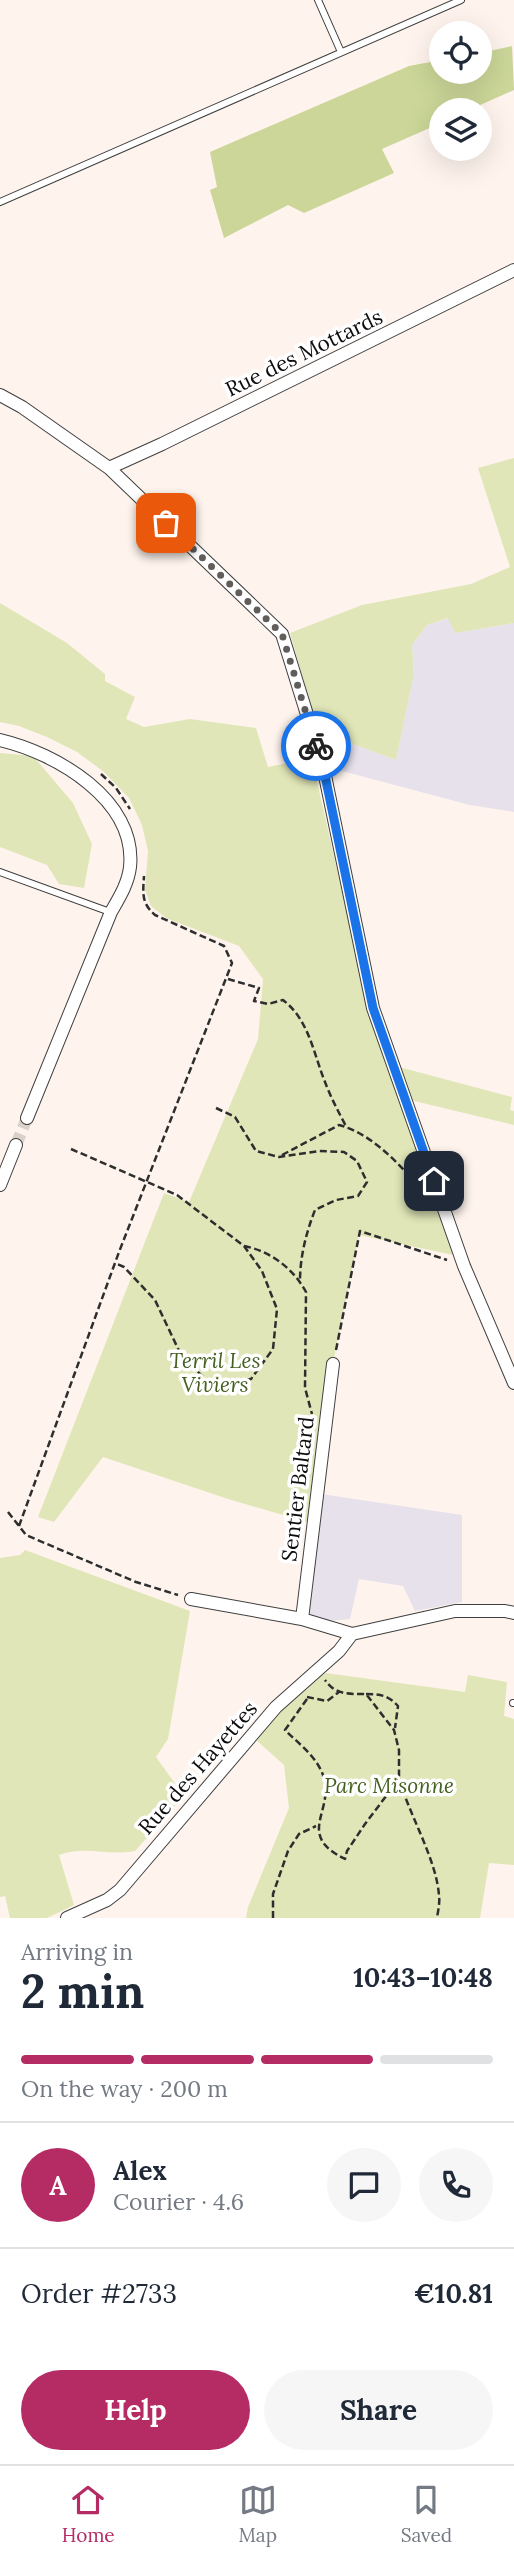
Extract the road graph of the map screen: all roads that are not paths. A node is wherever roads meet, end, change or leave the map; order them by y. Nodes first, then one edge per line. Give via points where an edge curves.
1 (318, 0) edge
2 (461, 0) edge
3 (341, 52) junction
4 (0, 202) edge
5 (514, 270) edge
6 (0, 395) edge
7 (108, 468) junction
8 (0, 740) edge
9 (0, 872) edge
10 (111, 912) junction
11 (27, 1118) tunnel mouth
12 (16, 1145) tunnel mouth
13 (0, 1185) edge
14 (333, 1364) road end
15 (514, 1384) edge
16 (191, 1599) road end
17 (514, 1613) edge
18 (302, 1619) junction
19 (352, 1634) junction
20 (67, 1918) edge

1 - 3 lane
2 - 3 lane
3 - 4 lane
5 - 7 street, Rue des Mottards
6 - 7 street
7 - 15 street via 282,634 323,766 373,1008 464,1266
8 - 10 street via 36,752 81,776 116,814 127,840 130,869
9 - 10 lane
10 - 11 street
12 - 13 street
14 - 18 street, Sentier Baltard
16 - 18 street
17 - 19 street via 455,1611
18 - 19 street
19 - 20 street, Rue des Hayettes via 276,1707 120,1890

